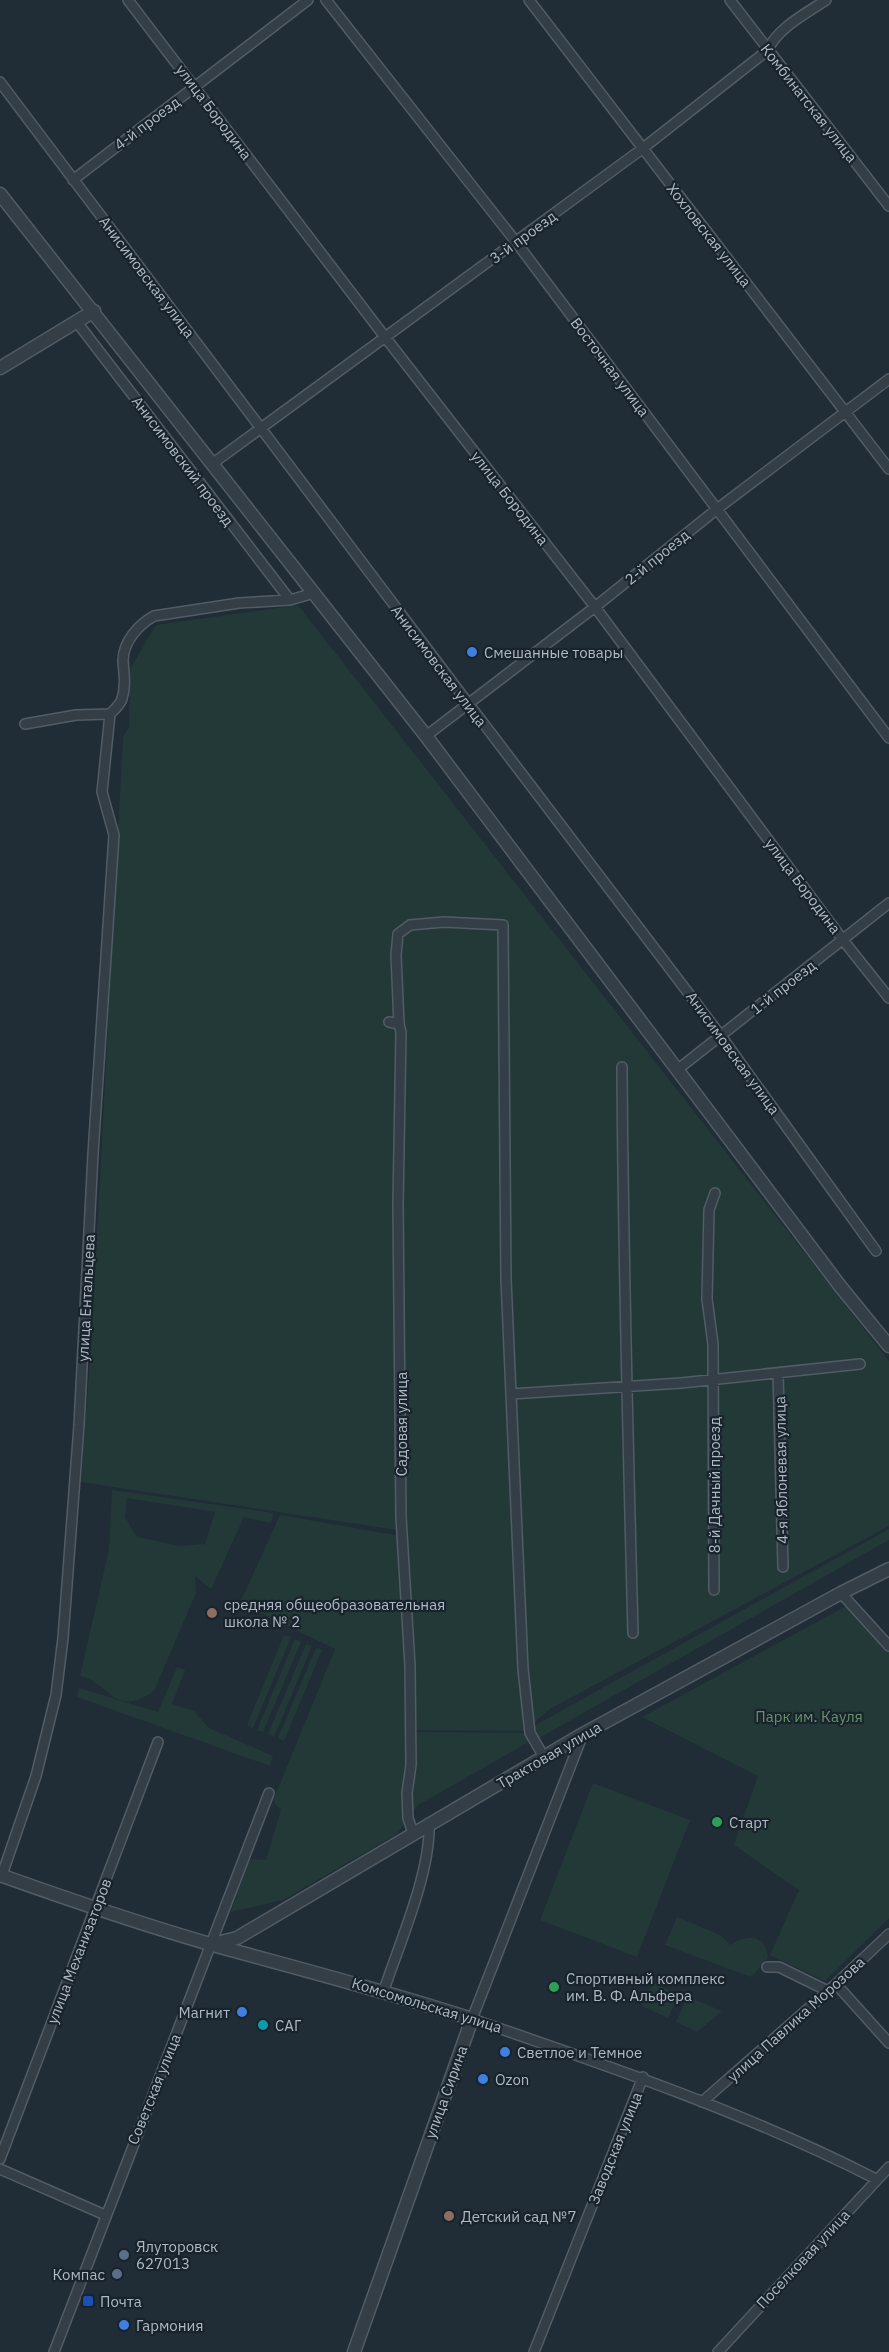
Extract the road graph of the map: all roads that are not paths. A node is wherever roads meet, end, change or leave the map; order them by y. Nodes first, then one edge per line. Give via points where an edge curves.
1 (128, 0) edge
2 (308, 0) edge
3 (326, 0) edge
4 (529, 0) edge
5 (730, 0) edge
6 (826, 0) edge
7 (768, 50) junction
8 (0, 82) edge
9 (195, 87) junction
10 (642, 149) junction
11 (73, 180) junction
12 (0, 194) edge
13 (889, 206) edge
14 (516, 242) junction
15 (94, 311) junction
16 (76, 321) junction
17 (385, 337) junction
18 (0, 368) edge
19 (889, 379) edge
20 (846, 414) junction
21 (261, 429) junction
22 (212, 465) junction
23 (889, 469) edge
24 (717, 509) junction
25 (314, 592) junction
26 (290, 600) junction
27 (595, 606) junction
28 (468, 704) junction
29 (110, 714) junction
30 (25, 724) dead end
31 (426, 736) junction
32 (889, 738) edge
33 (889, 903) edge
34 (843, 940) junction
35 (889, 998) edge
36 (721, 1036) junction
37 (622, 1067) dead end
38 (677, 1070) junction
39 (715, 1193) dead end
40 (876, 1251) dead end
41 (889, 1346) edge
42 (860, 1364) dead end
43 (778, 1373) junction
44 (713, 1380) junction
45 (628, 1388) junction
46 (511, 1394) junction
47 (783, 1567) dead end
48 (889, 1569) edge
49 (714, 1590) dead end
50 (842, 1593) junction
51 (633, 1633) dead end
52 (889, 1646) edge
53 (583, 1734) junction
54 (158, 1742) dead end
55 (544, 1757) junction
56 (269, 1793) dead end
57 (429, 1823) junction
58 (412, 1833) junction
59 (1, 1875) edge
60 (95, 1908) junction
61 (889, 1934) edge
62 (212, 1944) junction
63 (767, 1967) dead end
64 (836, 1984) junction
65 (384, 1990) junction
66 (828, 1991) junction
67 (472, 2019) junction
68 (889, 2028) edge
69 (881, 2035) junction
70 (889, 2043) edge
71 (643, 2078) junction
72 (702, 2102) junction
73 (0, 2159) edge
74 (889, 2167) edge
75 (0, 2169) edge
76 (876, 2179) junction
77 (105, 2216) junction
78 (54, 2352) edge
79 (354, 2352) edge
80 (534, 2352) edge
81 (718, 2352) edge

1 - 9 street, улица Бородина
2 - 9 street, 4-й проезд
3 - 14 street, Восточная улица
4 - 10 street, Хохловская улица
5 - 7 street, Комбинатская улица
6 - 7 street, 3-й проезд via 780,33
7 - 10 street, 3-й проезд
7 - 13 street, Комбинатская улица
8 - 11 street, Анисимовская улица
9 - 11 street, 4-й проезд
9 - 17 street, улица Бородина
10 - 14 street, 3-й проезд
10 - 20 street, Хохловская улица
11 - 21 street, Анисимовская улица
12 - 15 street
14 - 17 street, 3-й проезд
14 - 24 street, Восточная улица
15 - 16 street
15 - 22 street
16 - 18 street
16 - 26 street, Анисимовский проезд
17 - 21 street, 3-й проезд
17 - 27 street, улица Бородина
19 - 20 street, 2-й проезд
20 - 23 street, Хохловская улица
20 - 24 street, 2-й проезд
21 - 22 street, 3-й проезд
21 - 28 street, Анисимовская улица
22 - 25 street
24 - 27 street, 2-й проезд
24 - 32 street, Восточная улица
25 - 26 street
25 - 31 street
26 - 29 street via 239,603 149,619 126,644 125,686 121,702
27 - 28 street, 2-й проезд
27 - 34 street, улица Бородина
28 - 31 street, 2-й проезд
28 - 36 street, Анисимовская улица
29 - 30 street
29 - 59 street, улица Ентальцева via 102,792 114,835 63,1638 56,1695 36,1776
31 - 38 street
33 - 34 street, 1-й проезд
34 - 35 street, улица Бородина
34 - 36 street, 1-й проезд
36 - 38 street, 1-й проезд
36 - 40 street, Анисимовская улица
37 - 45 street
38 - 41 street
39 - 44 street, 8-й Дачный проезд via 709,1210 707,1299
42 - 43 street
43 - 44 street
43 - 47 street, 4-я Яблоневая улица
44 - 45 street
44 - 49 street, 8-й Дачный проезд
45 - 46 street
45 - 51 street
46 - 55 street via 523,1669 530,1733
46 - 58 street, Садовая улица via 506,1279 503,925 410,925 398,934 394,1023 400,1032 401,1517 410,1666 411,1765 407,1793
48 - 50 street, Трактовая улица
50 - 52 street
50 - 53 street, Трактовая улица
53 - 55 street, Трактовая улица
53 - 67 street, улица Сирина
54 - 60 street, улица Механизаторов
55 - 57 street, Трактовая улица
56 - 62 street, Советская улица
57 - 58 street, Трактовая улица
57 - 65 street via 423,1875
58 - 62 street, Трактовая улица via 237,1938
59 - 60 street, Комсомольская улица
60 - 62 street, Комсомольская улица
60 - 73 street, улица Механизаторов
61 - 64 street, улица Павлика Морозова
62 - 65 street, Комсомольская улица
62 - 77 street, Советская улица
63 - 66 street via 779,1967
64 - 66 street, улица Павлика Морозова
64 - 69 street
65 - 67 street, Комсомольская улица
66 - 72 street, улица Павлика Морозова
67 - 71 street, Комсомольская улица
67 - 79 street, улица Сирина
68 - 69 street
69 - 70 street
71 - 72 street, Комсомольская улица
71 - 80 street, Заводская улица
72 - 76 street, Комсомольская улица via 813,2146
74 - 76 street, Поселковая улица
75 - 77 street
76 - 81 street, Поселковая улица
77 - 78 street, Советская улица

